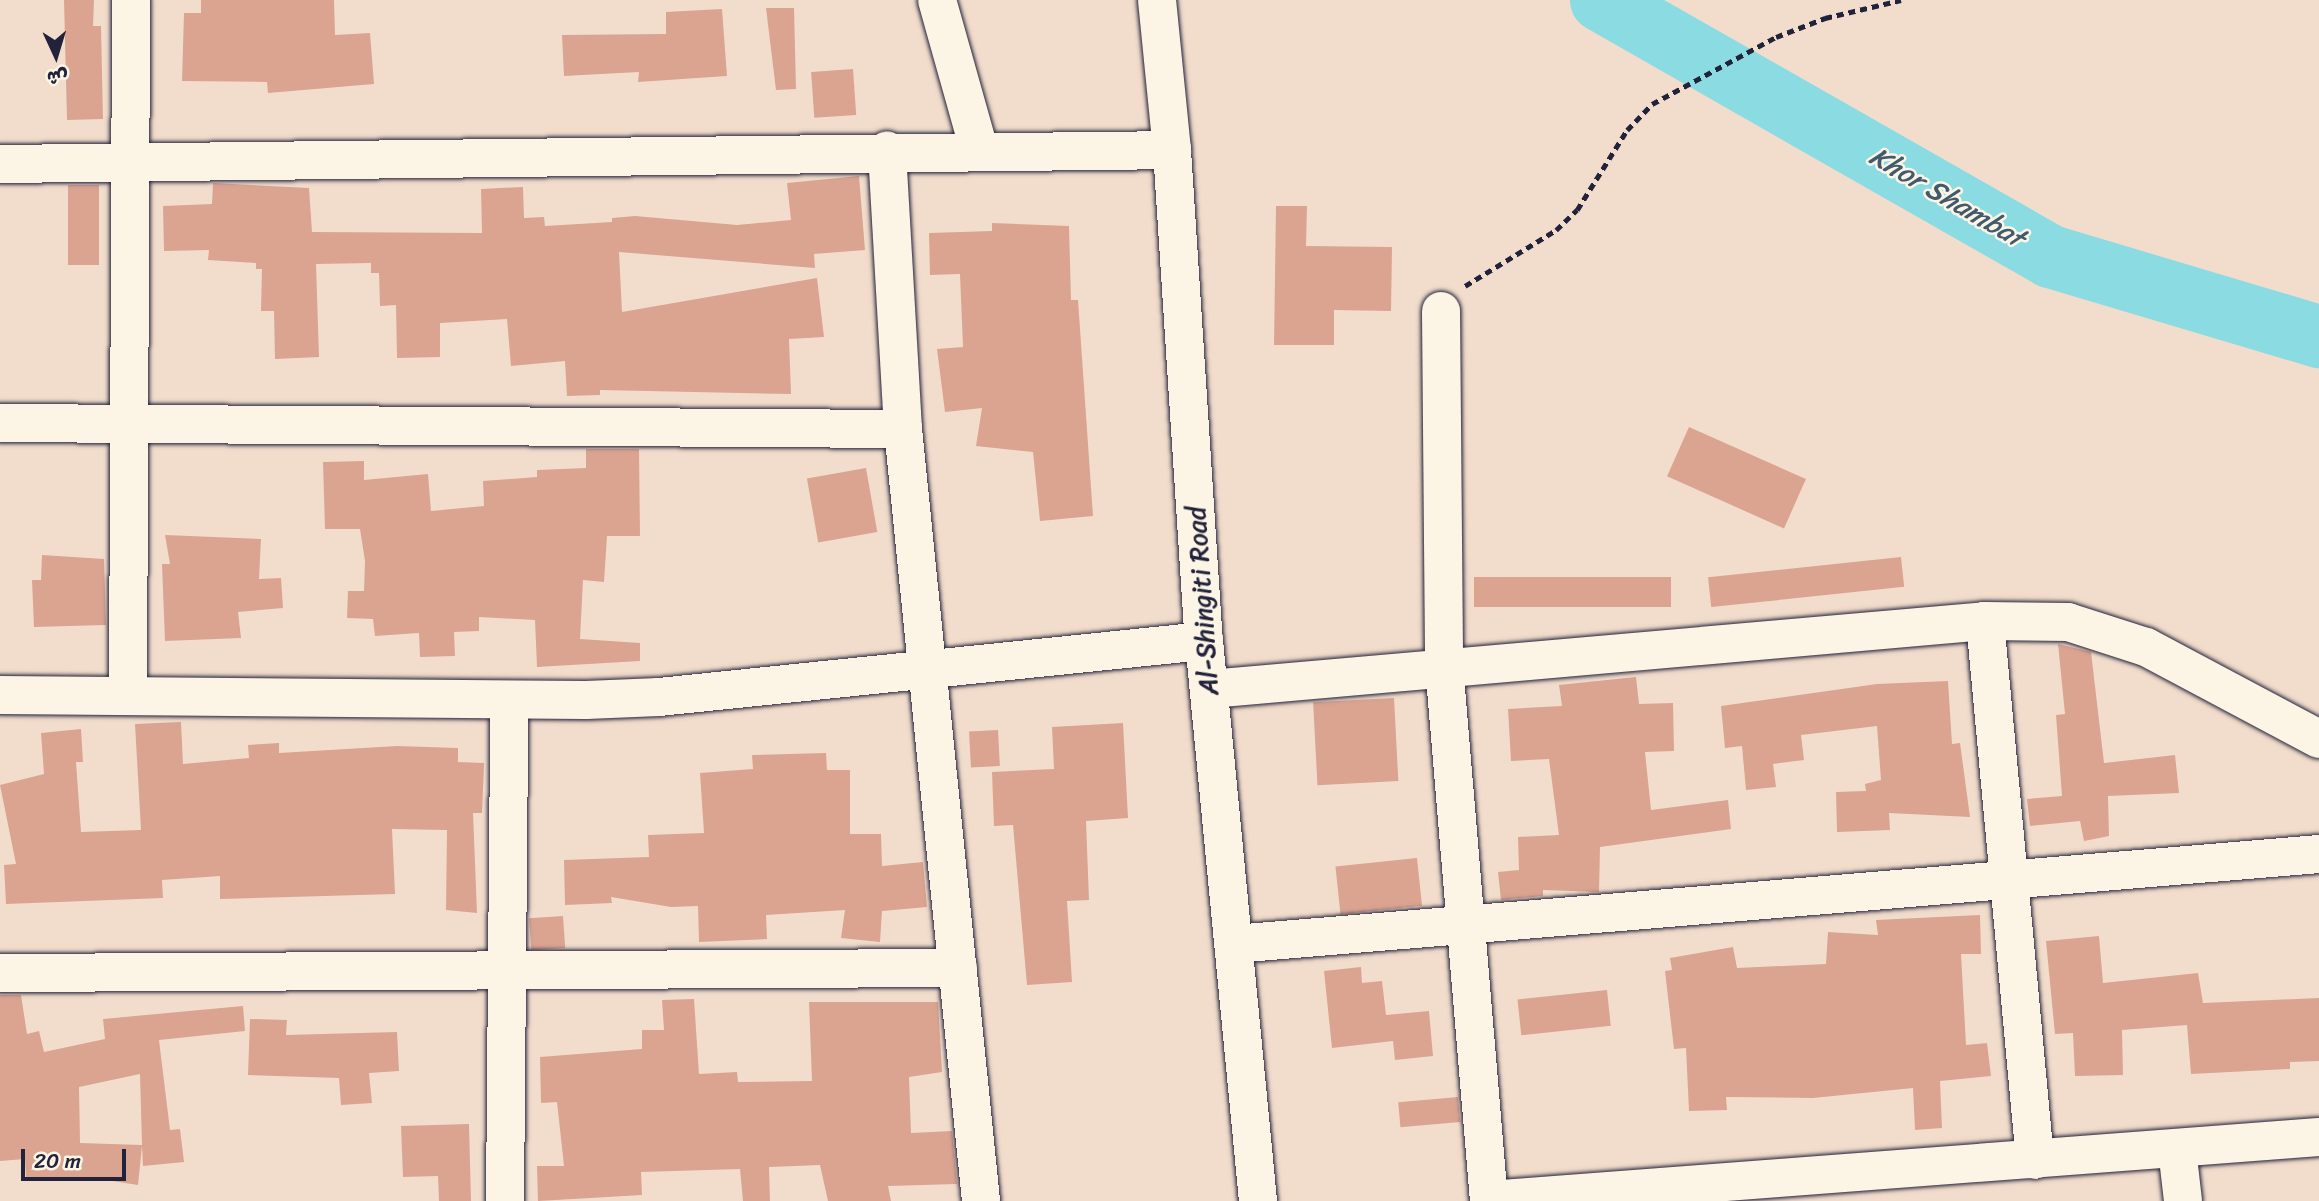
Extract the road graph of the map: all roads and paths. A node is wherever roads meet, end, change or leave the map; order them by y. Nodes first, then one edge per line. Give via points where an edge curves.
1 (131, 0) edge
2 (937, 0) edge
3 (1157, 0) edge
4 (1901, 0) edge
5 (979, 149) junction
6 (1172, 149) junction
7 (887, 150) junction
8 (0, 164) edge
9 (128, 166) junction
10 (1441, 311) joint
11 (0, 423) edge
12 (127, 423) junction
13 (903, 429) junction
14 (1985, 621) junction
15 (1205, 641) junction
16 (1444, 666) junction
17 (928, 669) junction
18 (1210, 690) junction
19 (0, 695) edge
20 (128, 695) junction
21 (509, 702) junction
22 (2319, 739) edge
23 (2319, 854) edge
24 (2007, 880) junction
25 (1466, 927) junction
26 (1234, 944) junction
27 (505, 968) junction
28 (958, 968) junction
29 (0, 972) edge
30 (2319, 1137) edge
31 (2177, 1149) junction
32 (2035, 1160) junction
33 (1489, 1200) edge
34 (505, 1201) edge
35 (981, 1201) edge
36 (1258, 1201) edge
37 (2183, 1201) edge

1 - 9 street
2 - 5 street
3 - 6 street, Al-Shingiti Road
4 - 10 path via 1825,18 1776,37 1652,104 1627,130 1577,210 1556,230 1451,294
5 - 6 street
5 - 7 street
6 - 15 street, Al-Shingiti Road
7 - 9 street
7 - 13 street
8 - 9 street
9 - 12 street
10 - 16 street
11 - 12 street
12 - 13 street
12 - 20 street
13 - 17 street
14 - 16 street
14 - 22 street via 2068,622 2108,633 2146,647
14 - 24 street
15 - 17 street
15 - 18 street, Al-Shingiti Road
16 - 18 street
16 - 25 street
17 - 21 street via 659,697
17 - 28 street
18 - 26 street, Al-Shingiti Road
19 - 20 street
20 - 21 street
21 - 27 street
23 - 24 street
24 - 25 street
24 - 32 street
25 - 26 street
25 - 33 street
26 - 36 street, Al-Shingiti Road
27 - 28 street
27 - 29 street
27 - 34 street
28 - 35 street
30 - 31 street
31 - 32 street
31 - 37 street
32 - 33 street

